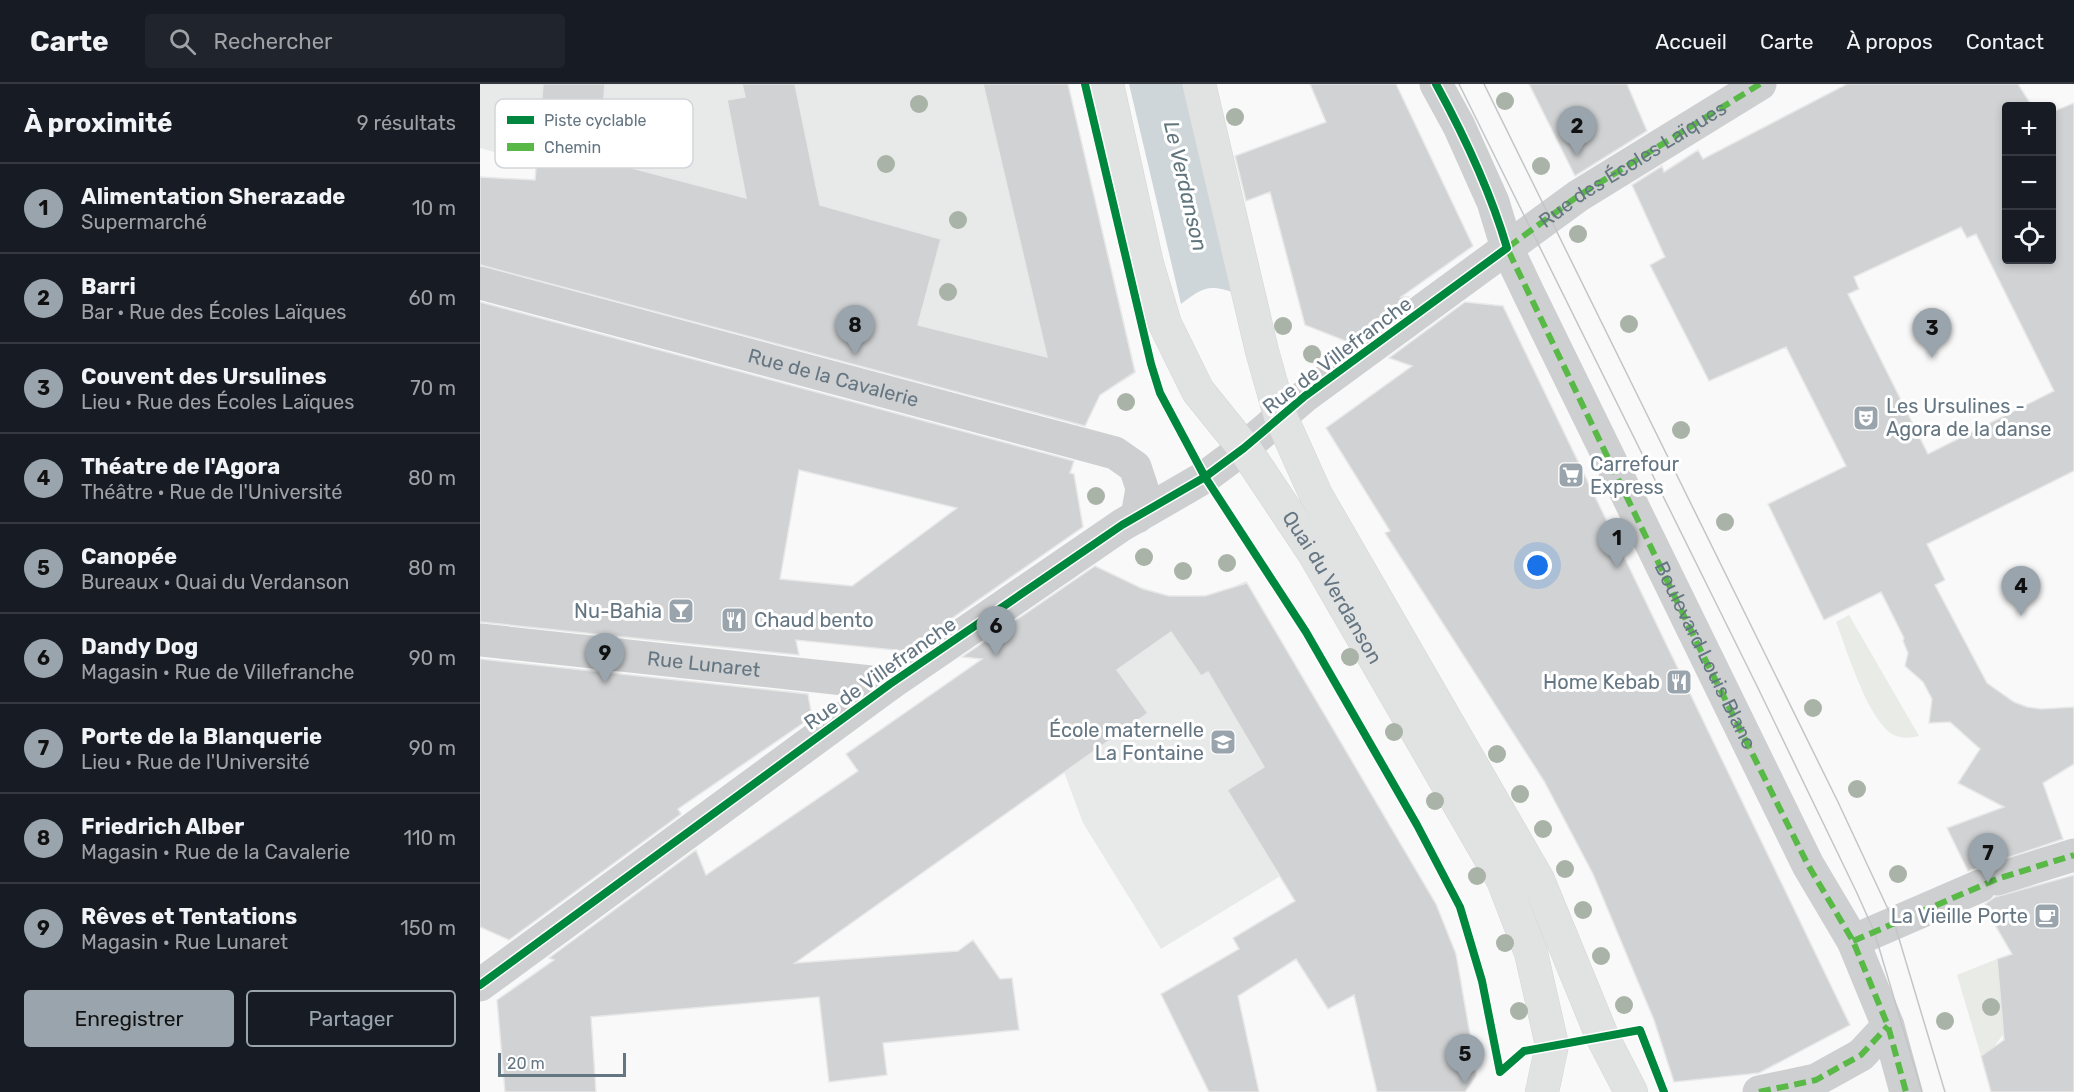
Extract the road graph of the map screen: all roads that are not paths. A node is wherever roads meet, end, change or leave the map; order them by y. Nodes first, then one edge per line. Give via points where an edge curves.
1 (1107, 84) edge
2 (1199, 84) edge
3 (1436, 84) edge
4 (1760, 84) edge
5 (1508, 248) junction
6 (480, 283) edge
7 (1280, 415) junction
8 (1244, 448) junction
9 (1137, 517) junction
10 (480, 640) edge
11 (890, 684) junction
12 (2074, 855) edge
13 (1852, 940) junction
14 (480, 985) edge
15 (1888, 1026) junction
16 (1542, 1092) edge
17 (1631, 1092) edge
18 (1759, 1092) edge
19 (1906, 1092) edge

1 - 8 main road, Quai du Verdanson via 1147,264 1165,324 1198,391
2 - 7 main road, Quai du Verdanson
3 - 5 street, Boulevard Louis Blanc via 1493,202
4 - 5 street, Rue des Écoles Laïques via 1578,195
5 - 7 street, Rue de Villefranche
5 - 13 street, Boulevard Louis Blanc via 1698,645 1808,865
6 - 9 street, Rue de la Cavalerie via 1115,453 1135,467 1142,488
7 - 8 street, Rue de Villefranche
7 - 17 main road, Quai du Verdanson via 1316,495 1538,880 1602,1036
8 - 9 street, Rue de Villefranche via 1205,477
8 - 16 main road, Quai du Verdanson via 1319,562 1503,880 1531,953 1551,1045
9 - 11 street, Rue de Villefranche
10 - 11 street, Rue Lunaret
11 - 14 street, Rue de Villefranche
12 - 13 street via 1988,883
13 - 15 street, Boulevard Louis Blanc
15 - 18 street via 1861,1056 1816,1080
15 - 19 street, Boulevard Louis Blanc

